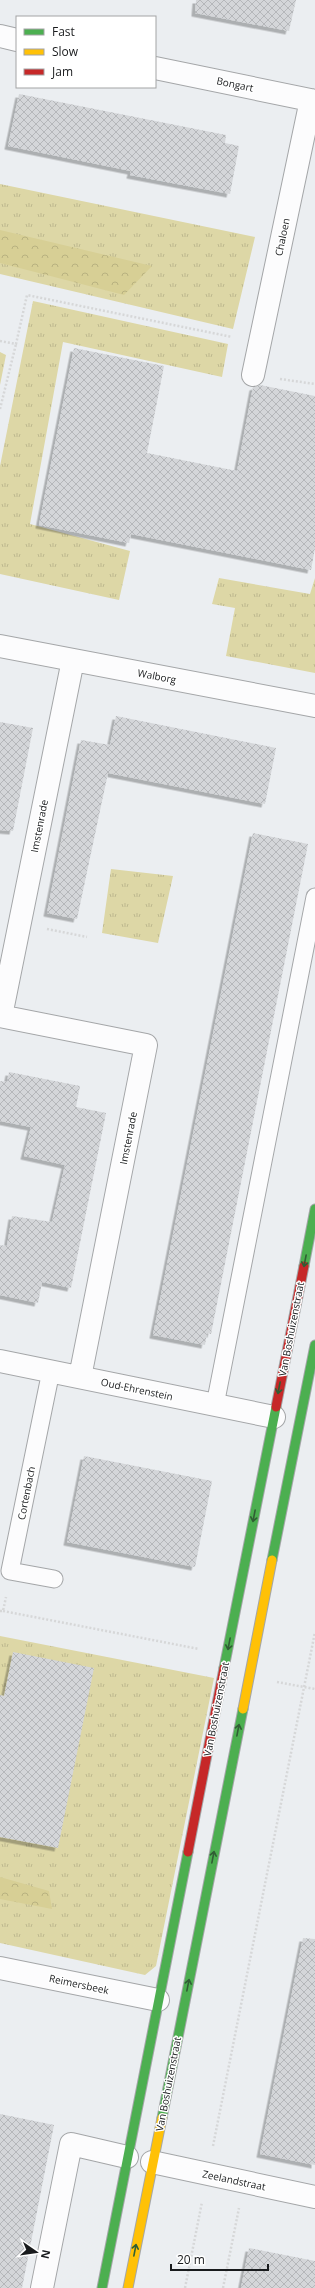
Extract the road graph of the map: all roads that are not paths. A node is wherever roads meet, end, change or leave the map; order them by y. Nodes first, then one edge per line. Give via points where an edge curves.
1 (0, 36) edge
2 (16, 40) edge
3 (156, 68) edge
4 (313, 100) edge
5 (253, 375) road end
6 (0, 646) edge
7 (73, 660) junction
8 (315, 706) edge
9 (315, 897) edge
10 (0, 1016) edge
11 (315, 1209) edge
12 (312, 1243) edge
13 (315, 1345) edge
14 (0, 1360) edge
15 (50, 1371) junction
16 (80, 1377) junction
17 (215, 1405) junction
18 (288, 1420) junction
19 (54, 1579) dead end
20 (0, 1968) edge
21 (172, 2003) junction
22 (127, 2157) junction
23 (152, 2162) junction
24 (315, 2197) edge
25 (42, 2288) edge
26 (102, 2288) edge
27 (128, 2288) edge

1 - 2 street
3 - 4 street, Bongart
4 - 5 street, Chaloen
6 - 7 street, Walborg
7 - 8 street, Walborg
7 - 10 street, Imstenrade
9 - 17 lane
10 - 16 street, Imstenrade via 146,1045
11 - 12 street, Van Boshuizenstraat
12 -> 18 street, Van Boshuizenstraat
13 - 18 street, Van Boshuizenstraat
14 - 15 street, Oud-Ehrenstein
15 - 16 street, Oud-Ehrenstein
15 - 19 lane, Cortenbach via 10,1571
16 - 17 street, Oud-Ehrenstein
17 - 18 street, Oud-Ehrenstein
21 -> 18 street, Van Boshuizenstraat via 249,1676
18 -> 21 street, Van Boshuizenstraat via 227,1654
20 - 21 street, Reimersbeek
21 - 22 street, Van Boshuizenstraat
21 - 23 street, Van Boshuizenstraat
22 - 23 street
22 - 25 street via 71,2144
22 - 26 street, Van Boshuizenstraat
23 - 24 street, Zeelandstraat
27 -> 23 street, Van Boshuizenstraat

